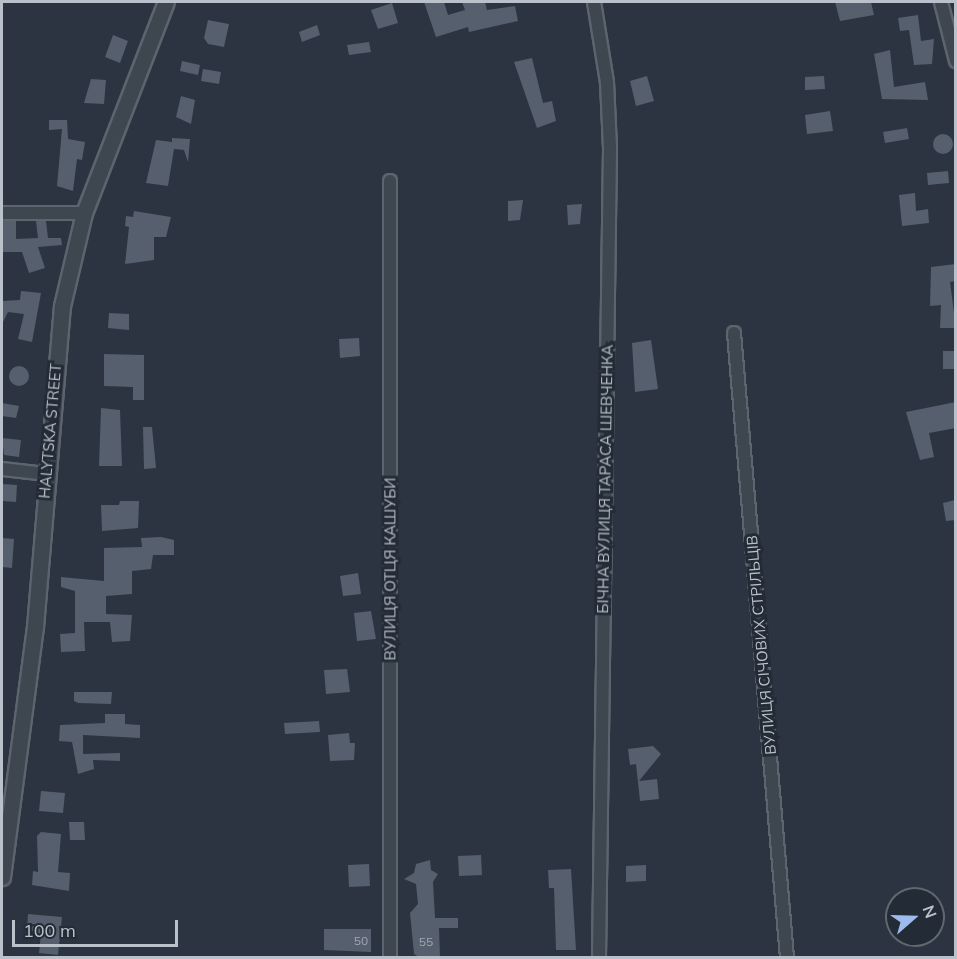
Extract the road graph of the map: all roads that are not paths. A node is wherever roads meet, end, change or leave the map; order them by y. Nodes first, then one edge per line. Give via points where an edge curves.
1 (166, 2) edge
2 (594, 2) edge
3 (941, 2) edge
4 (956, 61) edge
5 (390, 181) dead end
6 (2, 213) edge
7 (84, 213) junction
8 (734, 333) dead end
9 (2, 470) edge
10 (46, 474) junction
11 (2, 877) edge
12 (390, 957) edge
13 (599, 957) edge
14 (787, 957) edge

1 - 7 street, HALYTSKA STREET
2 - 13 street, БІЧНА ВУЛИЦЯ ТАРАСА ШЕВЧЕНКА via 607,82 610,149
3 - 4 street
5 - 12 street, ВУЛИЦЯ ОТЦЯ КАШУБИ
6 - 7 street
7 - 10 street, HALYTSKA STREET via 62,306
8 - 14 street, ВУЛИЦЯ СІЧОВИХ СТРІЛЬЦІВ
9 - 10 street
10 - 11 street, HALYTSKA STREET via 35,627

